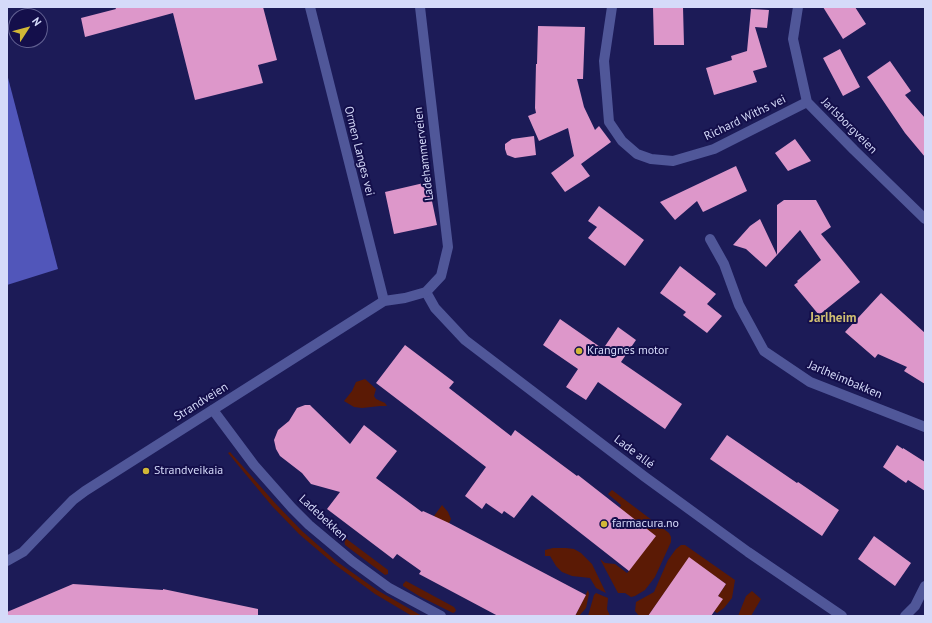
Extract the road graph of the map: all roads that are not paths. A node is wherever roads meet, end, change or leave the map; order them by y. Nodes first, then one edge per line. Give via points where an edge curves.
1 (310, 7) edge
2 (420, 7) edge
3 (612, 7) edge
4 (798, 7) edge
5 (807, 102) junction
6 (925, 219) edge
7 (710, 239) dead end
8 (426, 292) junction
9 (384, 301) junction
10 (213, 410) junction
11 (925, 427) edge
12 (7, 561) edge
13 (925, 586) edge
14 (441, 616) edge
15 (842, 616) edge
16 (905, 616) edge

1 - 9 street, Ormen Langes vei
2 - 8 street, Ladehammerveien via 448,247 441,276
3 - 5 street, Richard Withs vei via 604,61 610,122 622,141 637,154 651,159 674,160 714,149
4 - 5 street, Jarlsborgveien via 793,39
5 - 6 street, Jarlsborgveien
7 - 11 street, Jarlheimbakken via 724,264 739,305 764,351 810,382
8 - 9 street, Strandveien
8 - 15 street, Lade allé via 435,308 465,340 645,477
9 - 10 street, Strandveien
10 - 12 street, Strandveien via 85,491 73,500 23,552
10 - 14 street, Ladebekken via 254,465 309,525 335,548 383,583
13 - 16 street via 915,606

